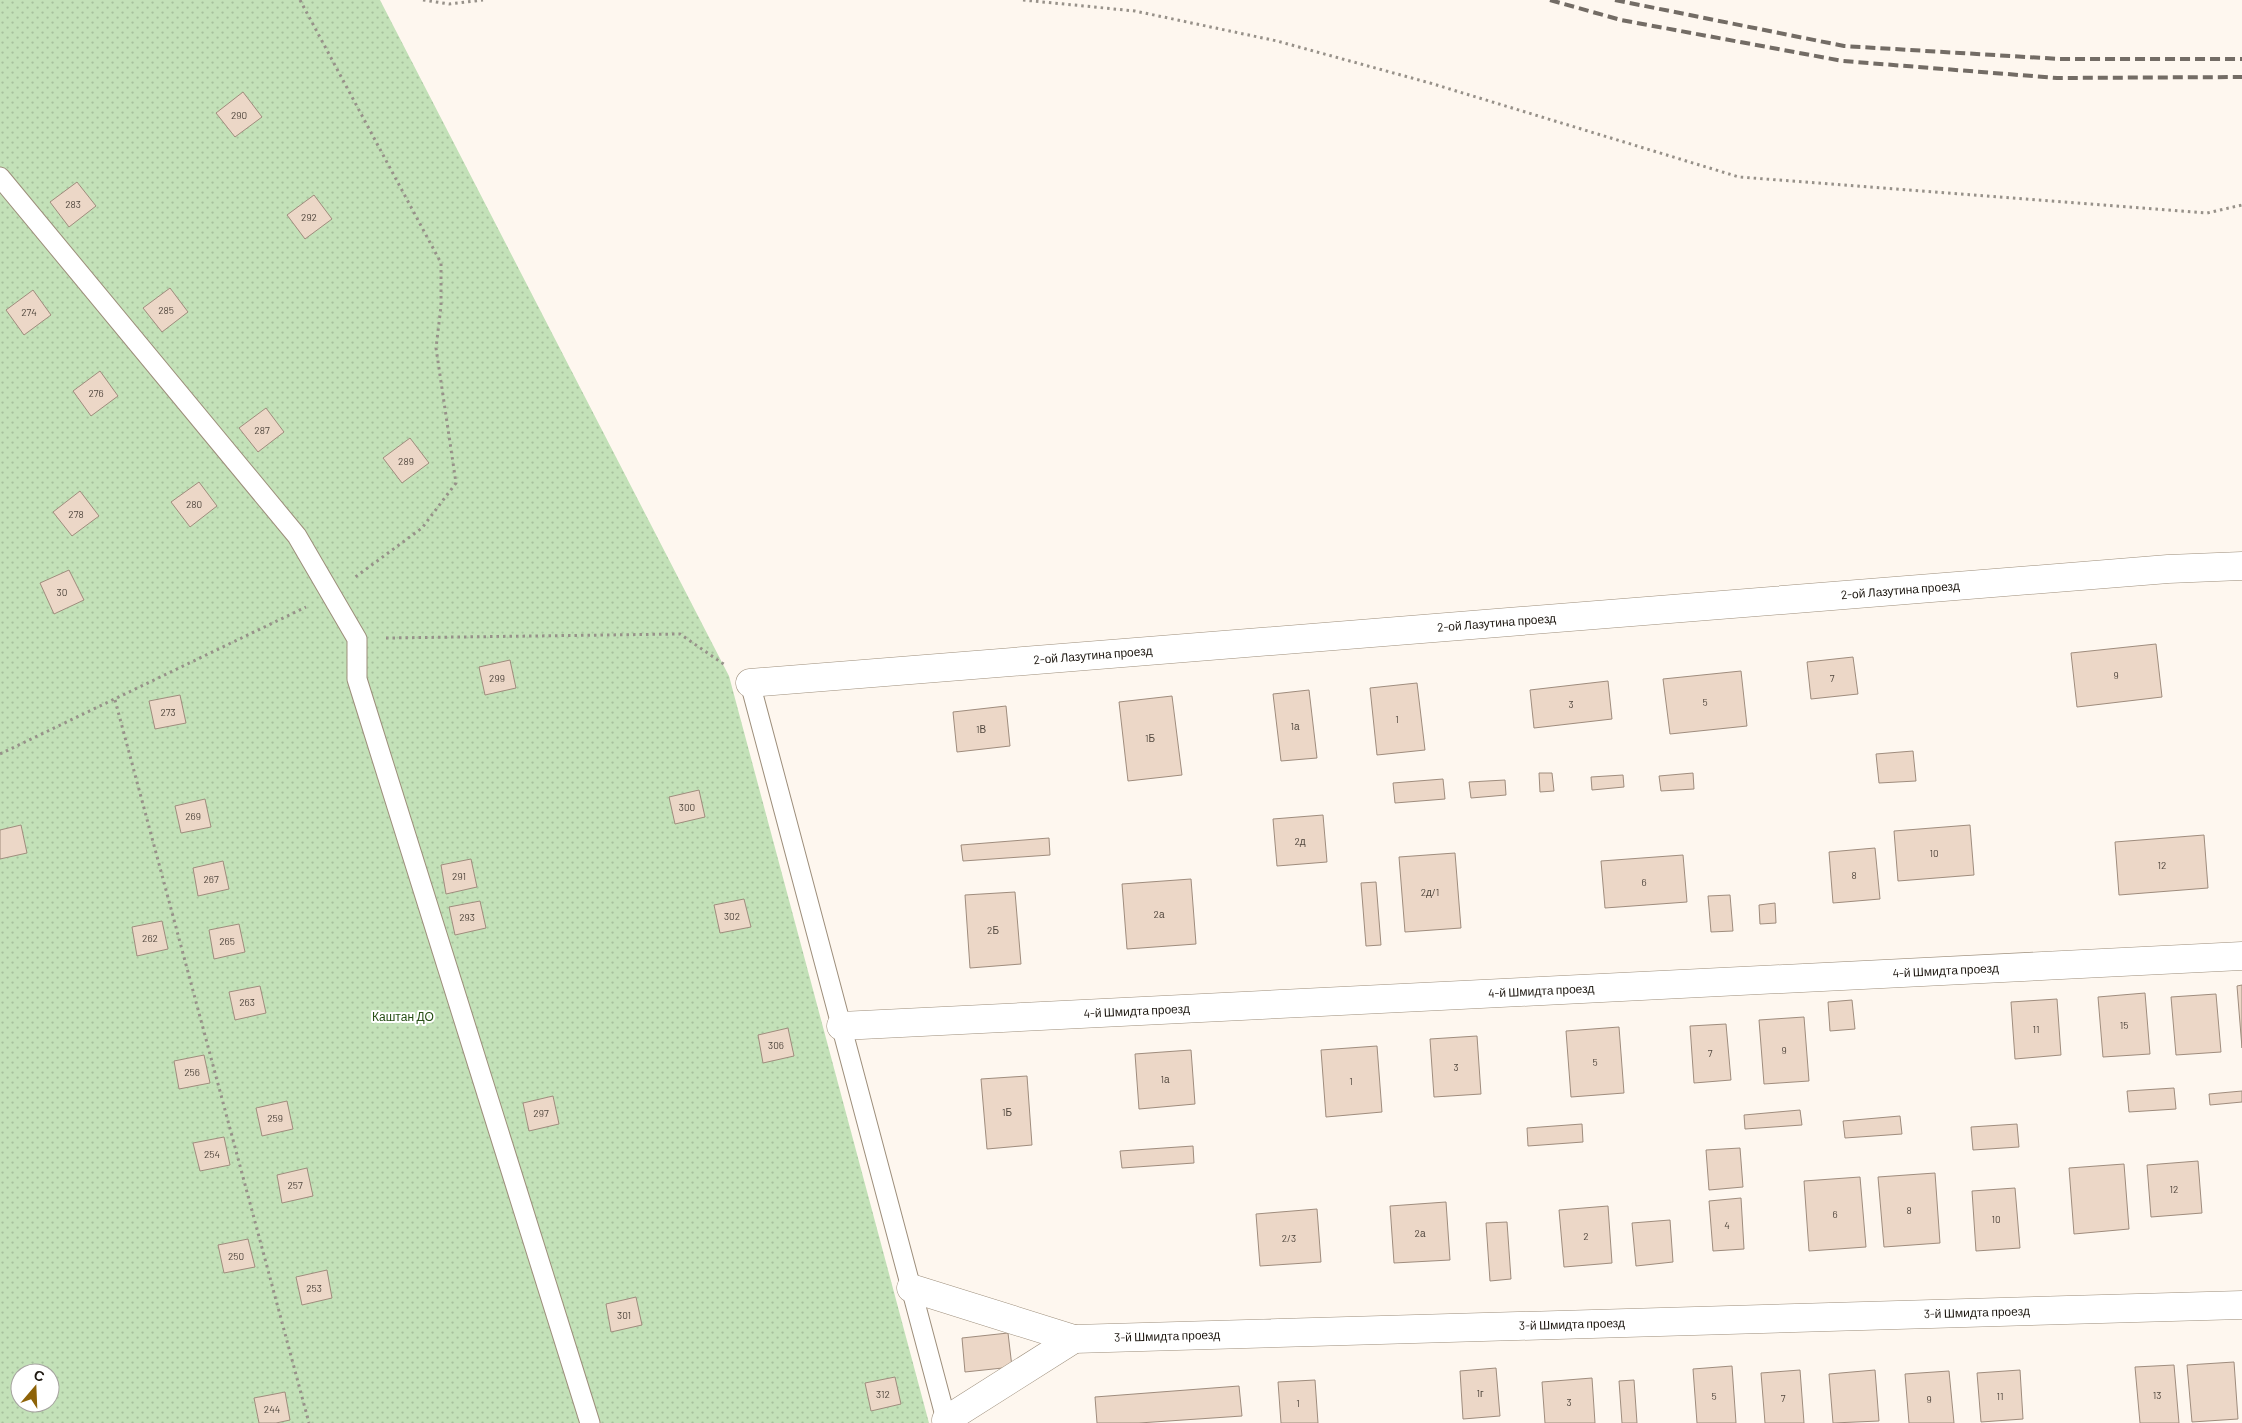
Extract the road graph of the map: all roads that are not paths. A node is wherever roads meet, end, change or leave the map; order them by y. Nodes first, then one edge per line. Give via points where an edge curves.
1 (0, 177) edge
2 (2242, 566) edge
3 (750, 683) joint
4 (2242, 956) edge
5 (841, 1026) junction
6 (910, 1288) junction
7 (2242, 1306) edge
8 (1074, 1340) junction
9 (946, 1421) edge
10 (590, 1423) edge

1 - 10 lane via 297,536 357,639 357,679
2 - 3 street, 2-ой Лазутина проезд via 2168,569
3 - 5 lane
4 - 5 street, 4-й Шмидта проезд
5 - 6 lane
6 - 8 street, 3-й Шмидта проезд
6 - 9 lane
7 - 8 street, 3-й Шмидта проезд
8 - 9 street

